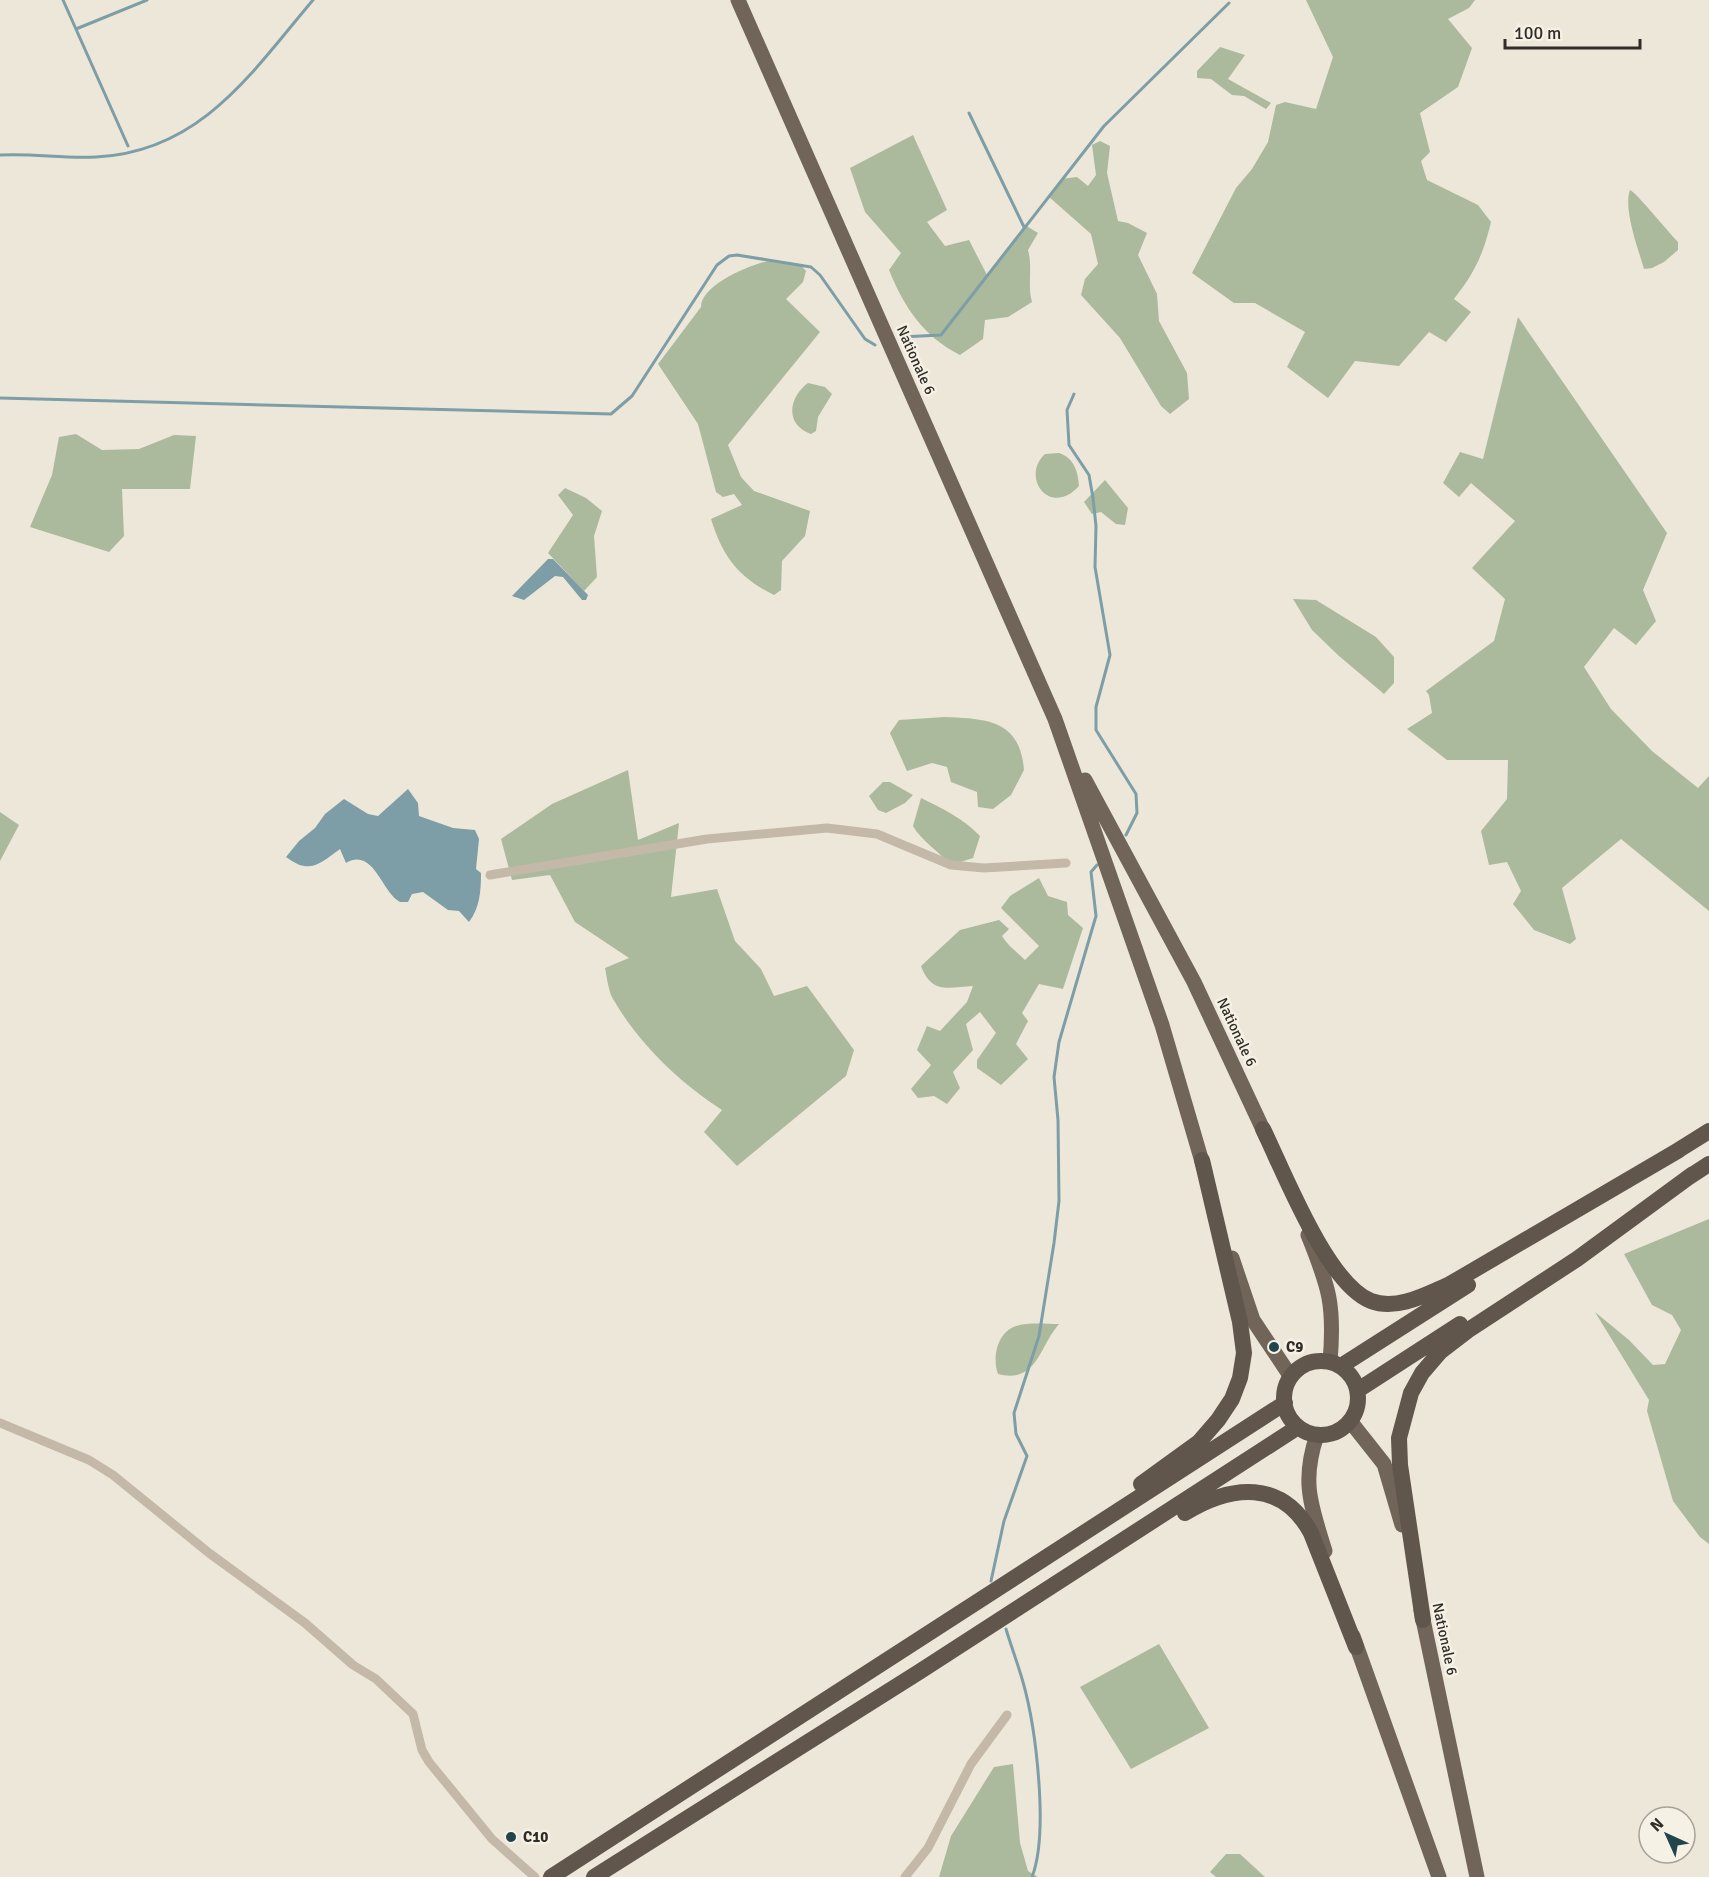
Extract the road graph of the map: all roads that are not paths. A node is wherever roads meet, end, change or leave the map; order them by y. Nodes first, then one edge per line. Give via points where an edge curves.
1 (738, 0) edge
2 (1061, 735) junction
3 (1066, 863) dead end
4 (490, 874) dead end
5 (1263, 1129) junction
6 (1709, 1131) edge
7 (1678, 1150) junction
8 (1202, 1160) junction
9 (1709, 1164) edge
10 (1694, 1174) junction
11 (1335, 1364) junction
12 (1291, 1377) junction
13 (1358, 1390) junction
14 (1285, 1403) junction
15 (1350, 1421) junction
16 (0, 1423) edge
17 (1298, 1427) junction
18 (1317, 1435) junction
19 (1423, 1620) junction
20 (1356, 1647) junction
21 (908, 1648) junction
22 (920, 1672) junction
23 (1007, 1715) dead end
24 (535, 1877) edge
25 (551, 1877) edge
26 (594, 1877) edge
27 (905, 1877) edge
28 (1438, 1877) edge
29 (1477, 1877) edge

1 - 2 main road, Nationale 6
2 - 5 main road, Nationale 6 via 1194,982
2 - 8 main road, Nationale 6 via 1162,1025
3 - 4 street via 984,868 951,865 877,834 827,828 706,839
5 - 7 highway via 1324,1253 1339,1275 1372,1301 1395,1303 1450,1284
5 - 11 main road, Nationale 6 via 1328,1288
6 - 7 highway
7 - 11 highway
8 - 12 main road, Nationale 6 via 1253,1320
8 - 21 highway via 1244,1353 1232,1399 1199,1442
9 - 10 highway
10 - 13 highway
10 - 19 highway via 1470,1329 1440,1352 1422,1373 1411,1393 1399,1438
11 - 12 highway via 1308,1364
11 - 13 highway via 1349,1373
12 - 14 highway
13 - 15 highway
14 - 17 highway
14 - 21 highway
15 - 18 highway via 1341,1429
15 - 19 main road, Nationale 6 via 1384,1464 1396,1496
16 - 24 street via 89,1460 113,1475 209,1553 305,1623 353,1665 385,1686 413,1714 429,1762 492,1839
17 - 18 highway
17 - 22 highway
18 - 20 main road via 1307,1491
19 - 29 main road, Nationale 6
20 - 22 highway via 1303,1519 1276,1498 1254,1491 1230,1492 1208,1498
20 - 28 main road
21 - 25 highway
22 - 26 highway
23 - 27 street via 971,1764 928,1848

